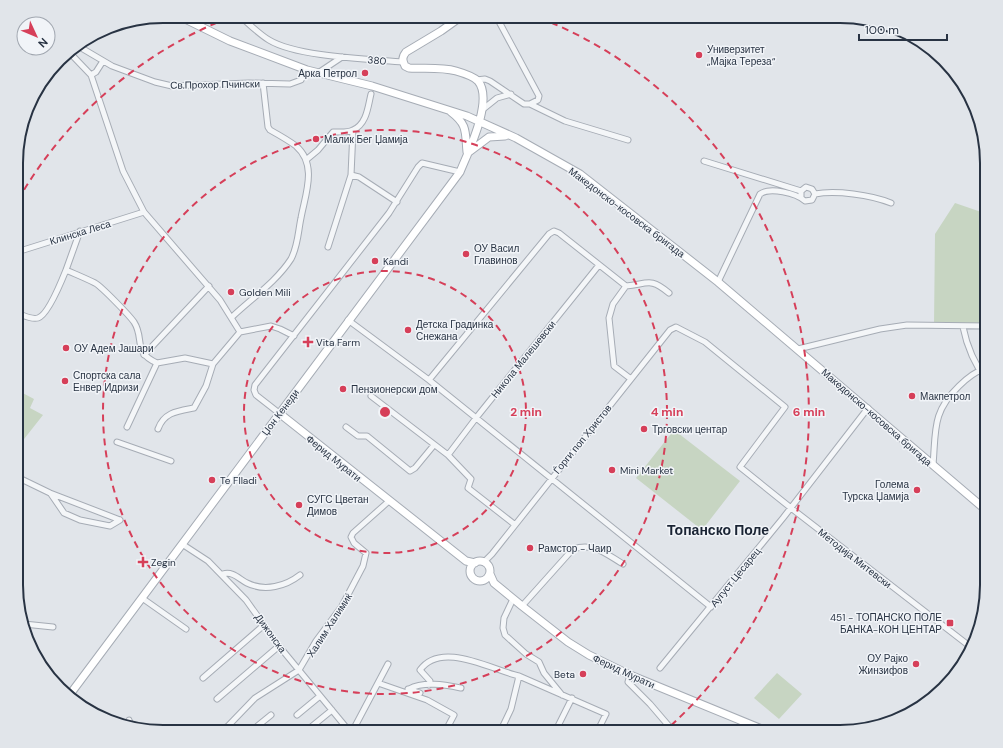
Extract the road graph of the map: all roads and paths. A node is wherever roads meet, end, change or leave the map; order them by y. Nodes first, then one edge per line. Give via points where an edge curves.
1 (193, 23) edge
2 (248, 23) edge
3 (452, 23) edge
4 (500, 23) edge
5 (83, 49) edge
6 (73, 56) edge
7 (342, 57) junction
8 (103, 61) junction
9 (402, 62) junction
10 (307, 70) junction
11 (318, 73) junction
12 (91, 75) junction
13 (476, 80) junction
14 (263, 83) junction
15 (371, 94) dead end
16 (511, 94) junction
17 (530, 104) junction
18 (445, 108) junction
19 (482, 110) junction
20 (479, 121) junction
21 (353, 130) junction
22 (512, 136) junction
23 (628, 140) dead end
24 (468, 154) junction
25 (306, 160) junction
26 (704, 161) dead end
27 (460, 172) junction
28 (351, 174) junction
29 (801, 191) junction
30 (815, 194) junction
31 (801, 197) junction
32 (397, 202) junction
33 (891, 203) dead end
34 (144, 212) junction
35 (80, 231) junction
36 (328, 248) dead end
37 (23, 250) edge
38 (599, 265) junction
39 (66, 270) junction
40 (718, 282) junction
41 (209, 286) junction
42 (626, 286) junction
43 (669, 293) dead end
44 (23, 315) edge
45 (232, 317) junction
46 (348, 320) junction
47 (980, 326) edge
48 (963, 327) junction
49 (240, 332) junction
50 (294, 336) junction
51 (798, 349) junction
52 (144, 355) junction
53 (157, 363) junction
54 (213, 364) junction
55 (979, 370) joint
56 (631, 379) junction
57 (429, 380) junction
58 (371, 396) dead end
59 (868, 408) junction
60 (279, 413) junction
61 (476, 418) junction
62 (127, 427) dead end
63 (346, 427) dead end
64 (158, 429) dead end
65 (117, 442) dead end
66 (434, 444) junction
67 (448, 455) junction
68 (171, 461) dead end
69 (933, 465) junction
70 (740, 466) joint
71 (551, 478) junction
72 (23, 480) edge
73 (50, 493) junction
74 (389, 501) junction
75 (980, 505) edge
76 (791, 508) junction
77 (514, 524) junction
78 (182, 544) junction
79 (486, 564) junction
80 (623, 564) dead end
81 (472, 566) junction
82 (222, 574) junction
83 (490, 574) junction
84 (300, 575) dead end
85 (485, 580) junction
86 (494, 583) junction
87 (142, 598) junction
88 (513, 599) junction
89 (522, 606) junction
90 (711, 607) junction
91 (29, 624) edge
92 (264, 625) junction
93 (53, 627) dead end
94 (186, 629) dead end
95 (967, 644) edge
96 (279, 646) junction
97 (388, 664) dead end
98 (660, 668) dead end
99 (299, 670) junction
100 (630, 675) junction
101 (518, 676) junction
102 (203, 678) dead end
103 (378, 683) junction
104 (429, 685) junction
105 (461, 688) dead end
106 (398, 689) junction
107 (409, 689) junction
108 (72, 691) edge
109 (420, 693) dead end
110 (320, 696) junction
111 (564, 697) junction
112 (572, 698) junction
113 (218, 699) dead end
114 (332, 710) junction
115 (271, 715) dead end
116 (297, 715) dead end
117 (229, 725) edge
118 (259, 725) edge
119 (314, 725) edge
120 (344, 725) edge
121 (353, 725) edge
122 (449, 725) edge
123 (503, 725) edge
124 (558, 725) edge
125 (600, 725) edge
126 (668, 725) edge
127 (752, 725) edge

1 - 10 street, Македонско-косовска бригада via 230,41
2 - 7 street, 380 via 269,40 287,48
3 - 9 street via 406,52
4 - 17 street via 539,96 538,100
5 - 8 street, Св.Прохор Пчински
6 - 12 street
7 - 9 street, 380
7 - 11 street
8 - 12 street
8 - 14 street, Св.Прохор Пчински via 135,75 172,86
9 - 13 street, 380 via 409,68 451,70
10 - 11 street, Македонско-косовска бригада
10 - 14 street, Св.Прохор Пчински via 296,83
11 - 18 street, Македонско-косовска бригада
12 - 34 street via 123,171
13 - 16 street via 490,81
13 - 19 street via 484,95
14 - 25 street via 268,126 297,147
15 - 21 street via 366,118
16 - 17 street via 524,104
16 - 19 street via 497,98
17 - 23 street via 565,121
18 - 20 street, Македонско-косовска бригада
18 - 24 street via 464,126
19 - 20 street
20 - 22 street, Македонско-косовска бригада
20 - 24 street, Џон Кенеди
21 - 25 street via 333,132
21 - 28 street
22 - 24 street via 489,137
22 - 40 street, Македонско-косовска бригада via 580,174
24 - 27 street, Џон Кенеди
25 - 45 street via 309,183 295,251 273,279
26 - 29 street
27 - 32 street via 422,163
27 - 46 street, Џон Кенеди
28 - 32 street
28 - 36 street
29 - 30 street via 806,187 812,188
29 - 31 street
30 - 31 street via 812,200 805,201
30 - 33 street via 823,192 873,196
31 - 40 street via 771,191 760,194
32 - 50 street
34 - 35 street, Клинска Леса
34 - 41 street
35 - 37 street, Клинска Леса
35 - 39 street
38 - 42 street
38 - 57 street via 559,234 554,231 549,234
38 - 61 street, Никола Малешевски
39 - 44 street via 40,318
39 - 52 street via 96,283 130,318 136,328
40 - 51 street, Македонско-косовска бригада
41 - 45 street
41 - 52 street
42 - 43 street via 652,282
42 - 56 street via 614,304 609,318 614,366
45 - 49 street
46 - 57 street
46 - 60 street, Џон Кенеди
47 - 48 street
48 - 51 street via 907,325
48 - 55 street
49 - 50 street via 271,326
49 - 54 street
50 - 60 street via 254,388 256,395
51 - 59 street, Македонско-косовска бригада
52 - 53 street
53 - 54 street via 184,358
53 - 62 street
54 - 64 street via 210,376 194,408 171,413 161,422
55 - 69 street via 947,398 940,408
56 - 70 street, Ѓорги поп Христов via 670,330 676,327 705,342 785,407
56 - 71 street, Ѓорги поп Христов
57 - 61 street
58 - 66 street
59 - 69 street, Македонско-косовска бригада
59 - 76 street, Аугуст Цесарец
60 - 74 street, Ферид Мурати
60 - 78 street, Џон Кенеди
61 - 67 street, Никола Малешевски
61 - 71 street
63 - 66 street via 358,436 366,436 410,470 415,468
65 - 68 street
66 - 67 street
67 - 77 street via 471,479 468,488
69 - 75 street, Македонско-косовска бригада
70 - 76 street, Методија Митевски
71 - 77 street, Ѓорги поп Христов
71 - 90 street
72 - 73 street
73 - 73 street via 120,520 110,526 80,520 64,513
74 - 81 street, Ферид Мурати
74 - 99 street, Халим Халимиќ via 353,533 351,537 354,543 366,553 363,566 342,606 316,641
76 - 90 street, Аугуст Цесарец
76 - 95 street, Методија Митевски
77 - 79 street, Ѓорги поп Христов
78 - 82 street, Дижонска
78 - 87 street, Џон Кенеди
79 - 81 street
79 - 83 street
80 - 89 street via 594,548 583,546 574,549
81 - 85 street via 471,577 480,582
82 - 84 street via 234,574 256,587 280,586
82 - 92 street, Дижонска
83 - 85 street
83 - 86 street, Ферид Мурати
85 - 86 street, Ферид Мурати
86 - 88 street, Ферид Мурати
87 - 94 street
87 - 108 street, Џон Кенеди
88 - 89 street, Ферид Мурати
88 - 111 street via 504,618 504,635 539,662 544,673
89 - 100 street, Ферид Мурати via 579,649
90 - 98 street, Аугуст Цесарец
91 - 93 street
92 - 96 street, Дижонска
92 - 102 street
96 - 99 street, Дижонска
96 - 113 street
97 - 103 street
99 - 110 street, Дижонска
99 - 117 street, Халим Халимиќ via 255,698
100 - 126 street via 628,682
100 - 127 street, Ферид Мурати
101 - 104 street via 478,661 447,657 423,665 420,670 430,681
101 - 111 street
101 - 123 street via 511,709
103 - 106 street
103 - 121 street
104 - 105 street
104 - 107 street via 415,685
106 - 107 street
106 - 122 street via 427,700 454,715
107 - 109 street
110 - 114 street, Дижонска
110 - 116 street
111 - 112 street
112 - 124 street
112 - 125 street via 606,714
114 - 119 street
114 - 120 street, Дижонска
115 - 118 street

